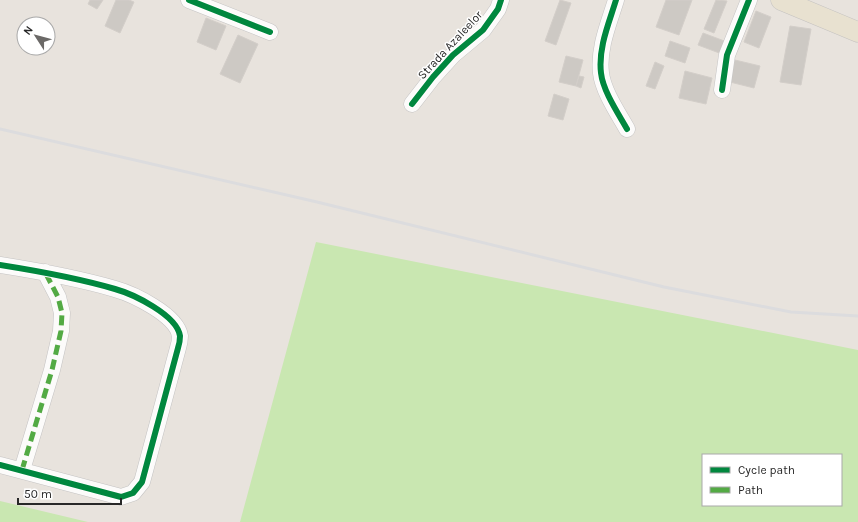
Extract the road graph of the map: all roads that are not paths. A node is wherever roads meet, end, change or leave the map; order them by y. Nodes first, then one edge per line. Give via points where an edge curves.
1 (189, 0) edge
2 (501, 0) edge
3 (616, 0) edge
4 (749, 0) edge
5 (781, 0) edge
6 (270, 32) dead end
7 (858, 32) edge
8 (722, 90) dead end
9 (412, 104) dead end
10 (627, 129) dead end
11 (0, 265) edge
12 (45, 272) junction
13 (0, 465) edge
14 (22, 470) junction

1 - 6 street
2 - 9 street, Strada Azaleelor via 498,9 483,30 453,55
3 - 10 street via 602,46 600,73
4 - 8 street via 727,55
5 - 7 main road
11 - 12 street
12 - 14 street via 58,297 62,312 61,330 52,370
12 - 14 street via 116,289 154,306 173,322 180,336 142,482 133,493 121,497
13 - 14 street

